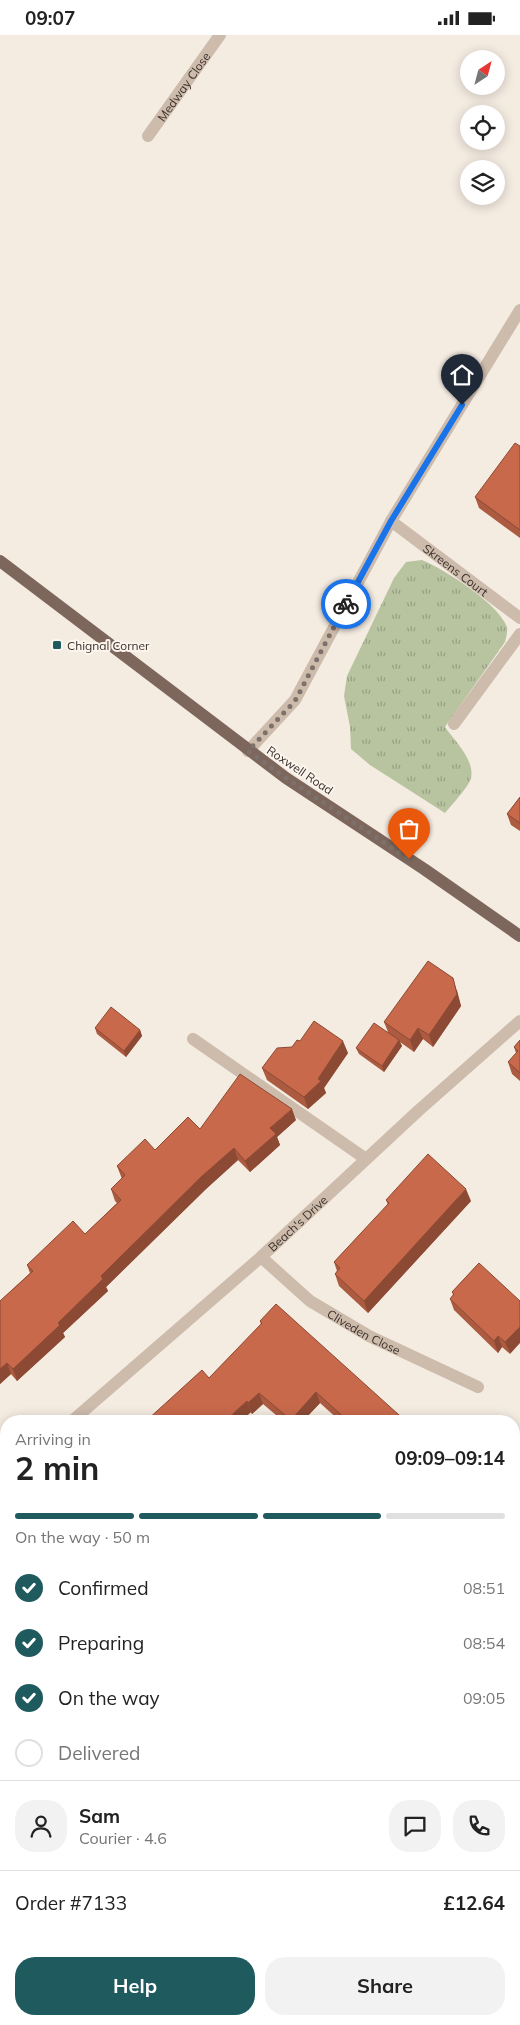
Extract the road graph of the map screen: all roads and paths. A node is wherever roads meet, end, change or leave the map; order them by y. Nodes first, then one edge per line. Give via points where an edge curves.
1 (220, 35) edge
2 (148, 137) dead end
3 (520, 310) edge
4 (391, 521) junction
5 (0, 561) edge
6 (520, 618) edge
7 (520, 634) edge
8 (454, 724) dead end
9 (248, 751) junction
10 (520, 936) edge
11 (520, 1021) edge
12 (193, 1039) dead end
13 (366, 1159) junction
14 (261, 1257) junction
15 (478, 1387) dead end
16 (79, 1415) edge

1 - 2 street, Medway Close
3 - 4 street
4 - 6 street, Skreens Court
4 - 9 street via 295,701
5 - 9 main road, Roxwell Road
7 - 8 street
9 - 10 main road, Roxwell Road
11 - 13 street, Beach's Drive
12 - 13 street
13 - 14 street, Beach's Drive
14 - 15 street, Cliveden Close via 310,1301 369,1336
14 - 16 street, Beach's Drive

